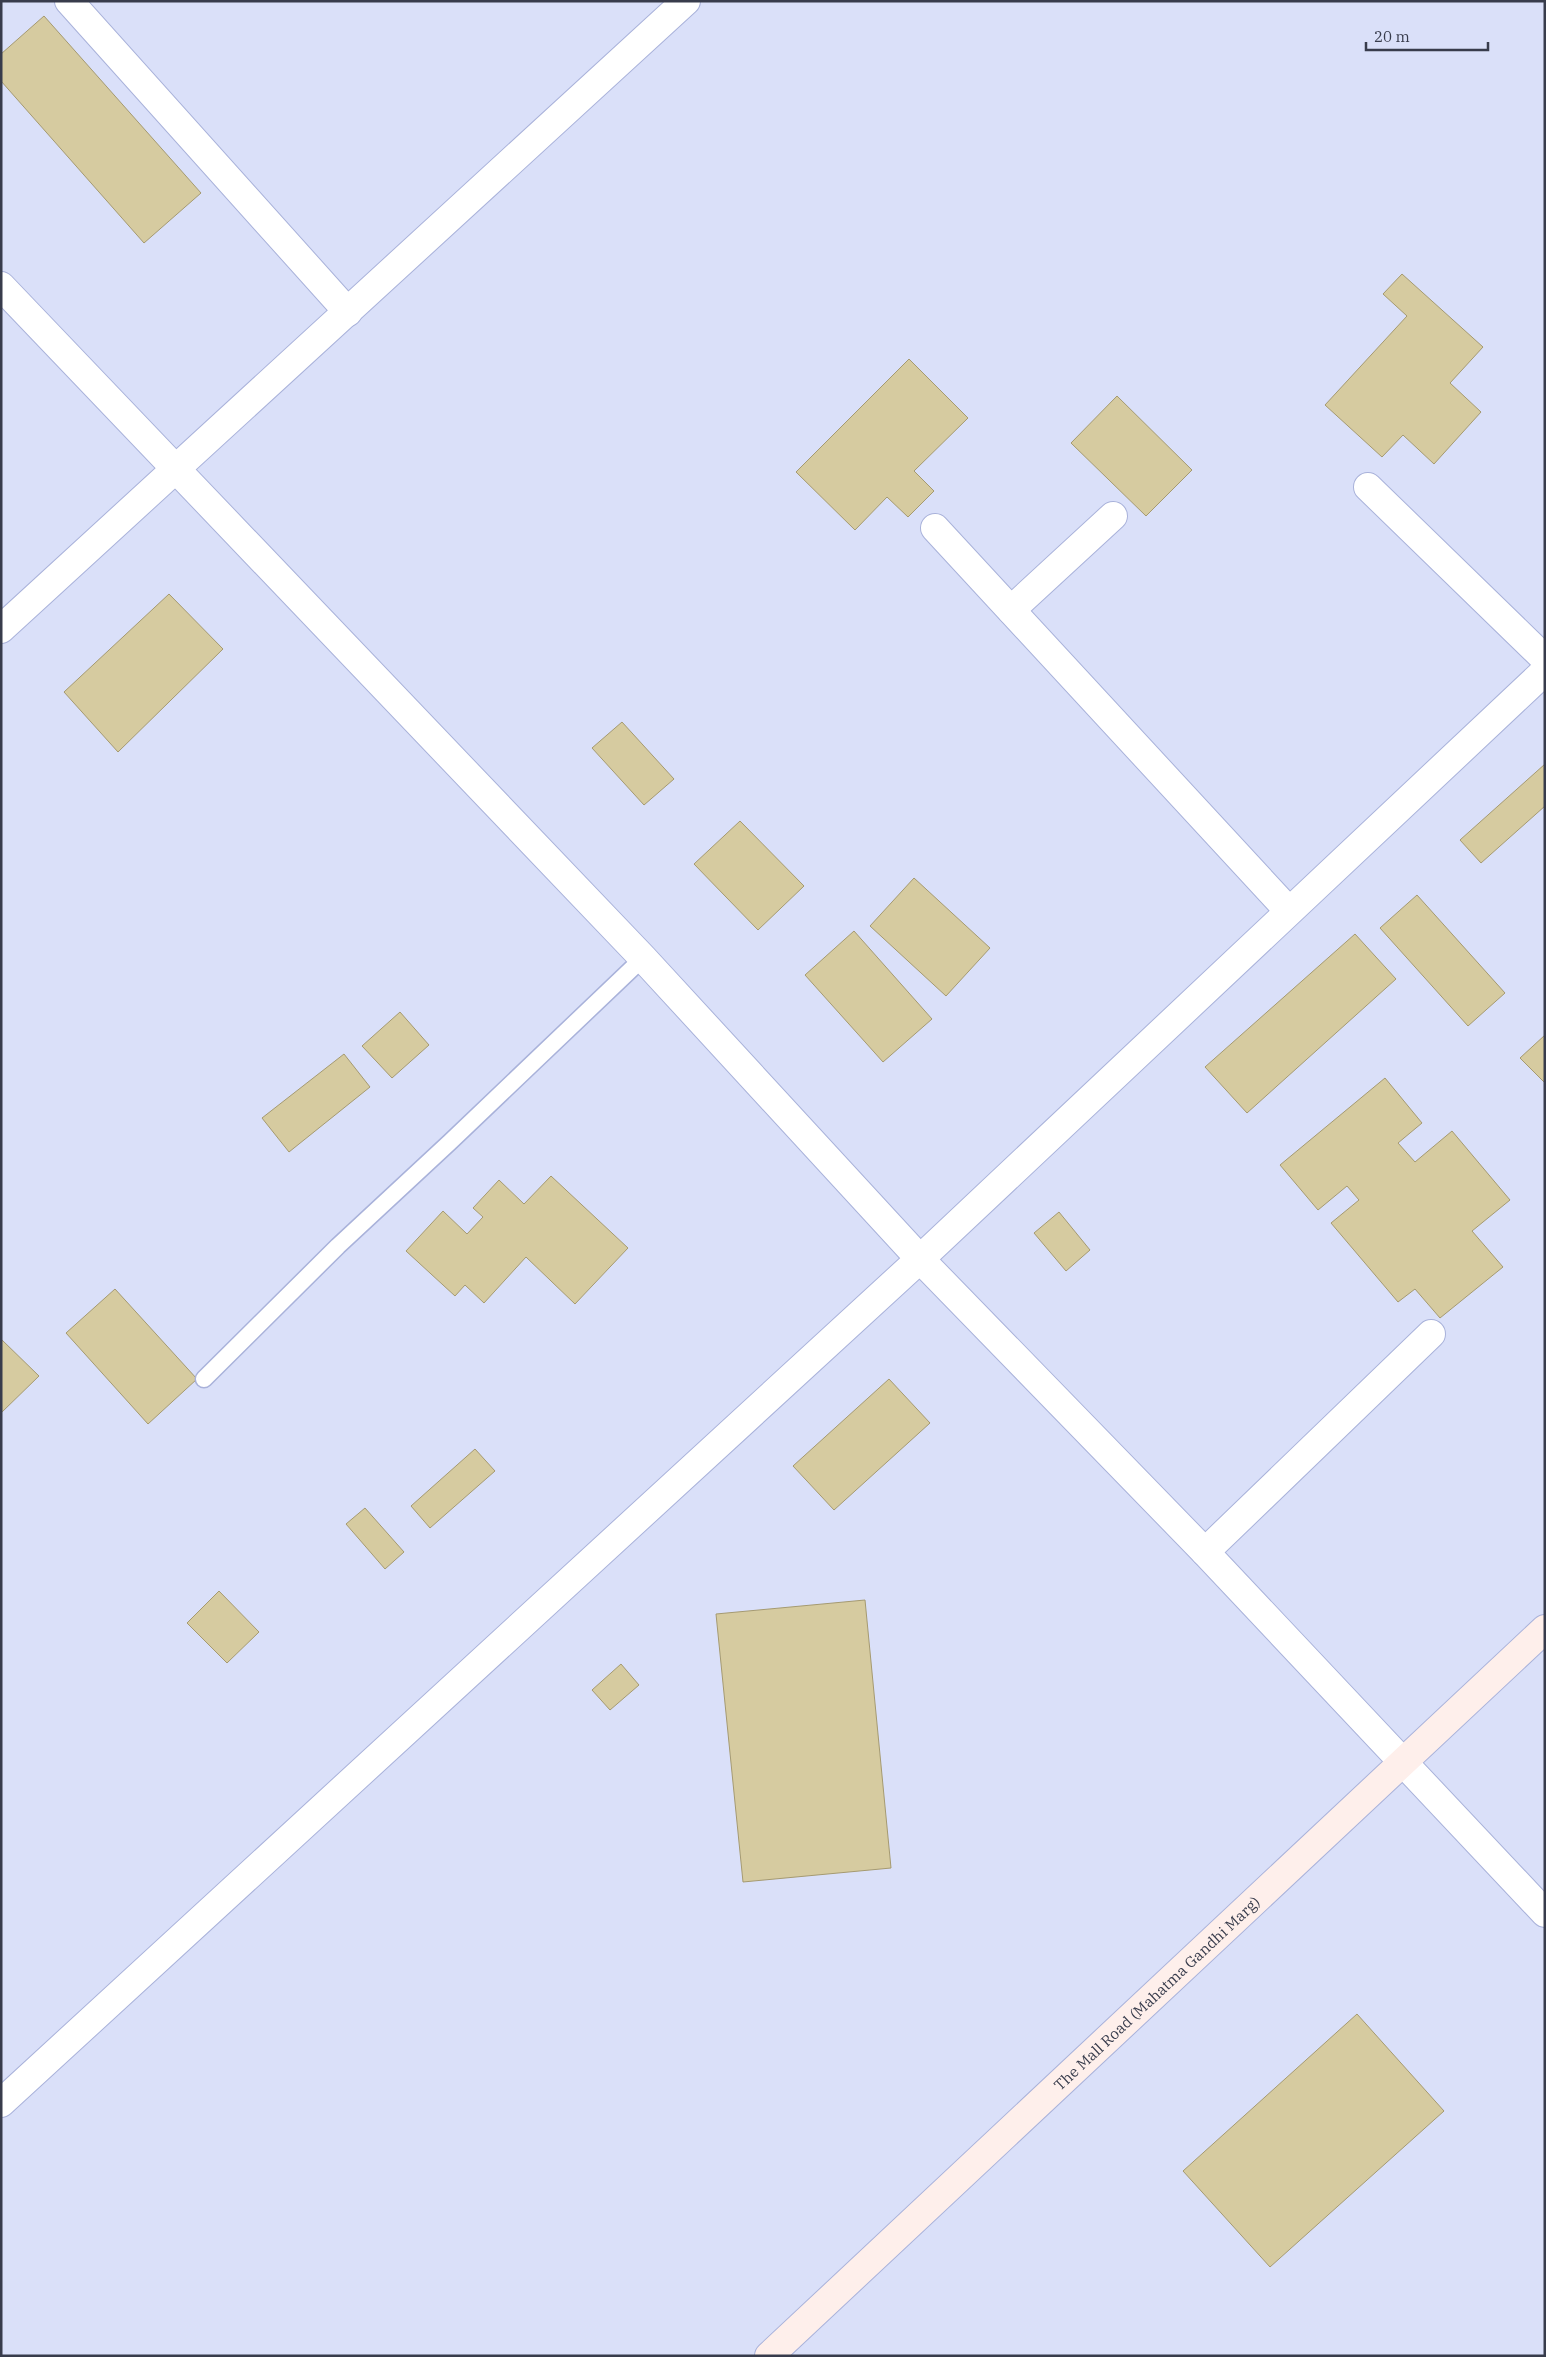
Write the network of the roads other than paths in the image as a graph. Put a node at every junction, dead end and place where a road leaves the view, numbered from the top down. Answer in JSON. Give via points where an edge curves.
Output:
{"nodes":[{"id":1,"x":68,"y":1,"type":"edge"},
{"id":2,"x":686,"y":1,"type":"edge"},
{"id":3,"x":1,"y":286,"type":"edge"},
{"id":4,"x":348,"y":312,"type":"junction"},
{"id":5,"x":175,"y":468,"type":"junction"},
{"id":6,"x":1368,"y":487,"type":"dead end"},
{"id":7,"x":1113,"y":516,"type":"dead end"},
{"id":8,"x":935,"y":528,"type":"dead end"},
{"id":9,"x":1011,"y":610,"type":"junction"},
{"id":10,"x":1,"y":629,"type":"edge"},
{"id":11,"x":1545,"y":659,"type":"edge"},
{"id":12,"x":1545,"y":671,"type":"edge"},
{"id":13,"x":1288,"y":910,"type":"junction"},
{"id":14,"x":643,"y":958,"type":"junction"},
{"id":15,"x":920,"y":1259,"type":"junction"},
{"id":16,"x":1431,"y":1334,"type":"dead end"},
{"id":17,"x":204,"y":1379,"type":"dead end"},
{"id":18,"x":1205,"y":1552,"type":"junction"},
{"id":19,"x":1545,"y":1629,"type":"edge"},
{"id":20,"x":1401,"y":1762,"type":"junction"},
{"id":21,"x":1545,"y":1913,"type":"edge"},
{"id":22,"x":1,"y":2103,"type":"edge"},
{"id":23,"x":769,"y":2356,"type":"edge"}],
"edges":[{"from":1,"to":4,"type":"street"},
{"from":2,"to":4,"type":"street"},
{"from":3,"to":5,"type":"street"},
{"from":4,"to":5,"type":"street"},
{"from":5,"to":10,"type":"street"},
{"from":5,"to":14,"type":"street"},
{"from":6,"to":11,"type":"street"},
{"from":7,"to":9,"type":"street"},
{"from":8,"to":9,"type":"street"},
{"from":9,"to":13,"type":"street"},
{"from":12,"to":13,"type":"street"},
{"from":13,"to":15,"type":"street"},
{"from":14,"to":15,"type":"street"},
{"from":14,"to":17,"type":"lane","via":[[338,1246]]},
{"from":15,"to":18,"type":"street"},
{"from":15,"to":22,"type":"street"},
{"from":16,"to":18,"type":"street"},
{"from":18,"to":20,"type":"street"},
{"from":19,"to":20,"type":"street","name":"The Mall Road (Mahatma Gandhi Marg)"},
{"from":20,"to":21,"type":"street"},
{"from":20,"to":23,"type":"street","name":"The Mall Road (Mahatma Gandhi Marg)"}]}
